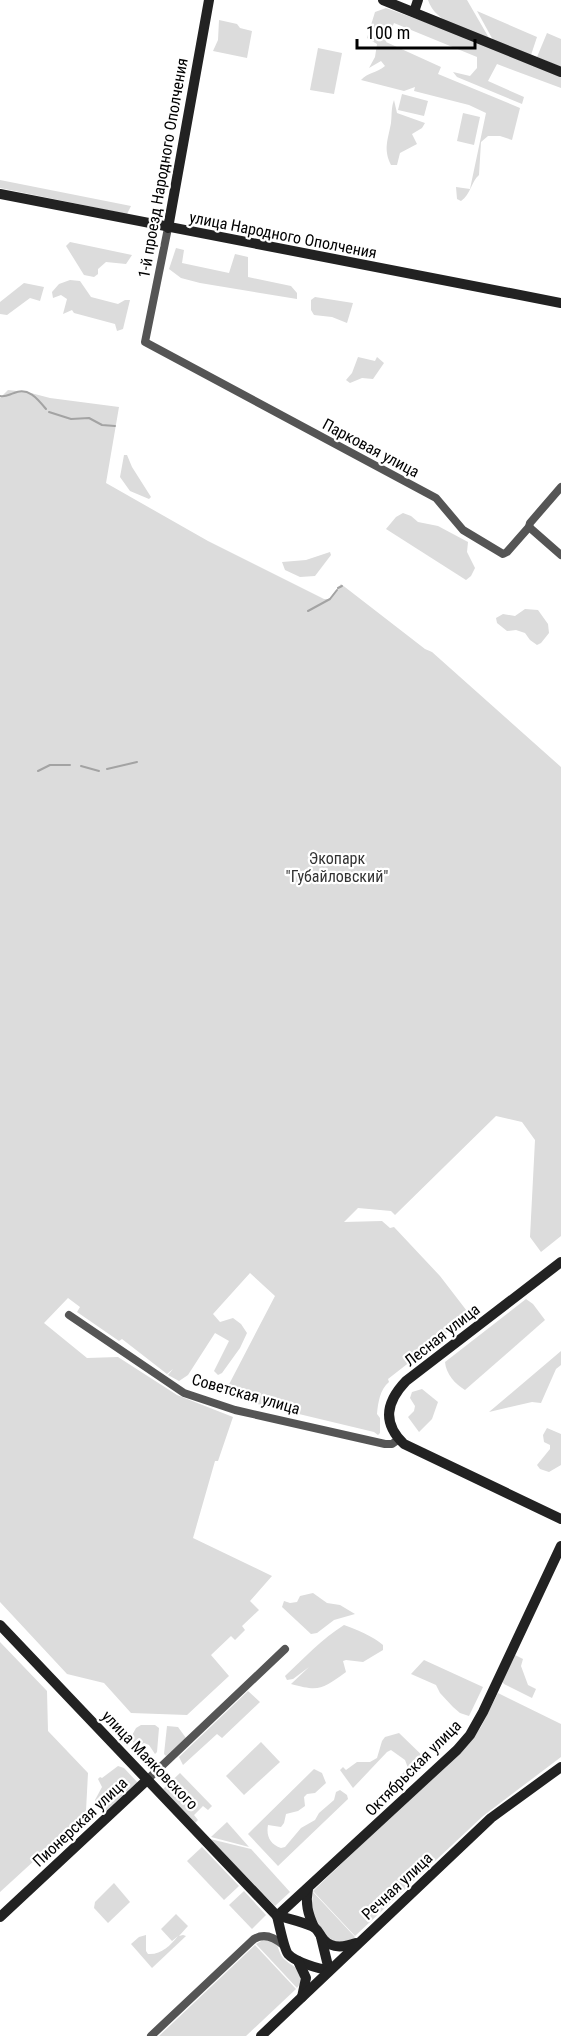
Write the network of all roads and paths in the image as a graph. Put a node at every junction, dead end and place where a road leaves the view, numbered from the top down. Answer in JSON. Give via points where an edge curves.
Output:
{"nodes":[{"id":1,"x":209,"y":0,"type":"edge"},
{"id":2,"x":383,"y":0,"type":"edge"},
{"id":3,"x":418,"y":0,"type":"edge"},
{"id":4,"x":414,"y":12,"type":"junction"},
{"id":5,"x":561,"y":72,"type":"edge"},
{"id":6,"x":0,"y":194,"type":"edge"},
{"id":7,"x":168,"y":228,"type":"junction"},
{"id":8,"x":561,"y":303,"type":"edge"},
{"id":9,"x":145,"y":342,"type":"joint"},
{"id":10,"x":561,"y":487,"type":"edge"},
{"id":11,"x":529,"y":527,"type":"junction"},
{"id":12,"x":561,"y":555,"type":"edge"},
{"id":13,"x":561,"y":1262,"type":"edge"},
{"id":14,"x":69,"y":1315,"type":"dead end"},
{"id":15,"x":399,"y":1439,"type":"junction"},
{"id":16,"x":561,"y":1519,"type":"edge"},
{"id":17,"x":561,"y":1546,"type":"edge"},
{"id":18,"x":0,"y":1625,"type":"edge"},
{"id":19,"x":285,"y":1649,"type":"dead end"},
{"id":20,"x":561,"y":1767,"type":"edge"},
{"id":21,"x":147,"y":1780,"type":"junction"},
{"id":22,"x":308,"y":1889,"type":"junction"},
{"id":23,"x":277,"y":1916,"type":"junction"},
{"id":24,"x":0,"y":1917,"type":"edge"},
{"id":25,"x":301,"y":1924,"type":"junction"},
{"id":26,"x":314,"y":1927,"type":"junction"},
{"id":27,"x":321,"y":1941,"type":"junction"},
{"id":28,"x":360,"y":1941,"type":"junction"},
{"id":29,"x":284,"y":1942,"type":"junction"},
{"id":30,"x":300,"y":1961,"type":"junction"},
{"id":31,"x":329,"y":1970,"type":"junction"},
{"id":32,"x":301,"y":1997,"type":"junction"},
{"id":33,"x":151,"y":2036,"type":"edge"},
{"id":34,"x":261,"y":2036,"type":"edge"}],
"edges":[{"from":1,"to":7,"type":"street","name":"1-й проезд Народного Ополчения"},
{"from":2,"to":4,"type":"street"},
{"from":3,"to":4,"type":"street"},
{"from":4,"to":5,"type":"street"},
{"from":6,"to":7,"type":"street","name":"улица Народного Ополчения"},
{"from":7,"to":8,"type":"street","name":"улица Народного Ополчения"},
{"from":7,"to":9,"type":"street","name":"1-й проезд Народного Ополчения"},
{"from":9,"to":11,"type":"street","name":"Парковая улица","via":[[436,498],[463,530],[503,554]]},
{"from":10,"to":11,"type":"street"},
{"from":11,"to":12,"type":"street"},
{"from":13,"to":15,"type":"street","name":"Лесная улица","via":[[399,1388],[389,1413],[392,1430]]},
{"from":14,"to":15,"type":"street","name":"Советская улица","via":[[177,1390],[194,1397],[280,1422],[386,1444]]},
{"from":15,"to":16,"type":"street","via":[[412,1449]]},
{"from":17,"to":22,"type":"street","name":"Октябрьская улица","via":[[470,1735]]},
{"from":18,"to":21,"type":"street","name":"улица Маяковского"},
{"from":19,"to":21,"type":"street","name":"Пионерская улица"},
{"from":20,"to":28,"type":"street","name":"Речная улица","via":[[491,1818]]},
{"from":21,"to":23,"type":"street","name":"улица Маяковского"},
{"from":21,"to":24,"type":"street","name":"Пионерская улица"},
{"from":22,"to":23,"type":"street","name":"Октябрьская улица"},
{"from":22,"to":26,"type":"street","via":[[306,1905]]},
{"from":23,"to":25,"type":"street","name":"улица Маяковского"},
{"from":23,"to":29,"type":"street","name":"улица Маяковского"},
{"from":25,"to":26,"type":"street","name":"улица Маяковского"},
{"from":25,"to":29,"type":"street","via":[[290,1928]]},
{"from":26,"to":27,"type":"street"},
{"from":27,"to":28,"type":"street","via":[[350,1946]]},
{"from":27,"to":30,"type":"street","via":[[317,1954]]},
{"from":27,"to":31,"type":"street"},
{"from":28,"to":31,"type":"street","name":"Речная улица"},
{"from":29,"to":30,"type":"street","name":"улица Маяковского","via":[[291,1958]]},
{"from":29,"to":33,"type":"street","via":[[272,1937],[254,1939]]},
{"from":30,"to":31,"type":"street","name":"улица Маяковского"},
{"from":30,"to":32,"type":"street","via":[[306,1978]]},
{"from":31,"to":32,"type":"street","name":"Речная улица"},
{"from":32,"to":34,"type":"street","name":"Речная улица"}]}
